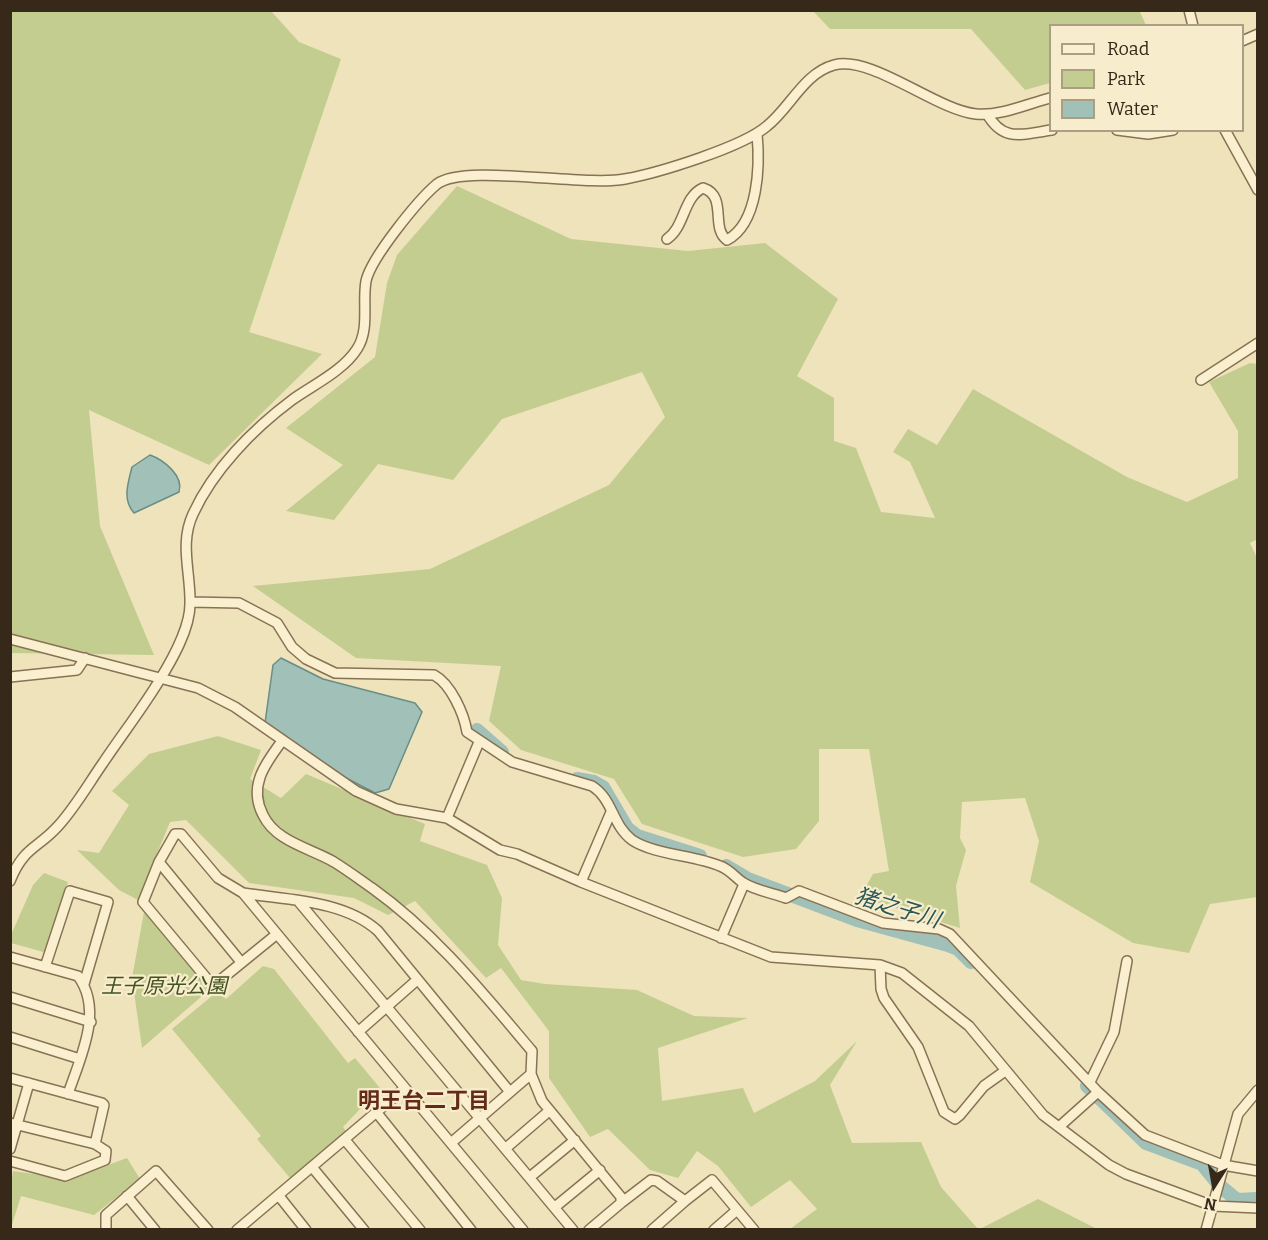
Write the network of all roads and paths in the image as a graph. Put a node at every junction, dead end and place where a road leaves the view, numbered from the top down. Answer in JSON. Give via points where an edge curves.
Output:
{"nodes":[{"id":1,"x":1049,"y":98,"type":"edge"},
{"id":2,"x":987,"y":114,"type":"junction"},
{"id":3,"x":1049,"y":130,"type":"edge"},
{"id":4,"x":1132,"y":132,"type":"edge"},
{"id":5,"x":1160,"y":132,"type":"edge"},
{"id":6,"x":1226,"y":132,"type":"edge"},
{"id":7,"x":757,"y":134,"type":"junction"},
{"id":8,"x":1257,"y":190,"type":"edge"},
{"id":9,"x":667,"y":239,"type":"dead end"},
{"id":10,"x":1257,"y":343,"type":"edge"},
{"id":11,"x":1201,"y":380,"type":"dead end"},
{"id":12,"x":190,"y":602,"type":"junction"},
{"id":13,"x":10,"y":639,"type":"edge"},
{"id":14,"x":85,"y":658,"type":"junction"},
{"id":15,"x":10,"y":677,"type":"edge"},
{"id":16,"x":160,"y":680,"type":"junction"},
{"id":17,"x":282,"y":741,"type":"junction"},
{"id":18,"x":480,"y":742,"type":"junction"},
{"id":19,"x":611,"y":812,"type":"junction"},
{"id":20,"x":447,"y":818,"type":"junction"},
{"id":21,"x":14,"y":860,"type":"edge"},
{"id":22,"x":159,"y":862,"type":"junction"},
{"id":23,"x":10,"y":881,"type":"edge"},
{"id":24,"x":581,"y":882,"type":"junction"},
{"id":25,"x":744,"y":884,"type":"junction"},
{"id":26,"x":243,"y":893,"type":"junction"},
{"id":27,"x":299,"y":902,"type":"junction"},
{"id":28,"x":277,"y":934,"type":"junction"},
{"id":29,"x":721,"y":938,"type":"junction"},
{"id":30,"x":10,"y":957,"type":"edge"},
{"id":31,"x":1127,"y":961,"type":"dead end"},
{"id":32,"x":242,"y":962,"type":"junction"},
{"id":33,"x":880,"y":965,"type":"junction"},
{"id":34,"x":45,"y":967,"type":"junction"},
{"id":35,"x":417,"y":980,"type":"junction"},
{"id":36,"x":84,"y":984,"type":"junction"},
{"id":37,"x":10,"y":997,"type":"edge"},
{"id":38,"x":387,"y":1005,"type":"junction"},
{"id":39,"x":91,"y":1022,"type":"junction"},
{"id":40,"x":358,"y":1032,"type":"junction"},
{"id":41,"x":10,"y":1037,"type":"edge"},
{"id":42,"x":80,"y":1059,"type":"junction"},
{"id":43,"x":1005,"y":1071,"type":"junction"},
{"id":44,"x":531,"y":1074,"type":"junction"},
{"id":45,"x":10,"y":1078,"type":"edge"},
{"id":46,"x":1090,"y":1082,"type":"junction"},
{"id":47,"x":29,"y":1083,"type":"junction"},
{"id":48,"x":405,"y":1088,"type":"junction"},
{"id":49,"x":1257,"y":1090,"type":"edge"},
{"id":50,"x":510,"y":1092,"type":"junction"},
{"id":51,"x":68,"y":1094,"type":"junction"},
{"id":52,"x":1095,"y":1095,"type":"junction"},
{"id":53,"x":549,"y":1111,"type":"junction"},
{"id":54,"x":377,"y":1113,"type":"junction"},
{"id":55,"x":480,"y":1119,"type":"junction"},
{"id":56,"x":14,"y":1124,"type":"edge"},
{"id":57,"x":1060,"y":1126,"type":"junction"},
{"id":58,"x":345,"y":1140,"type":"junction"},
{"id":59,"x":575,"y":1140,"type":"junction"},
{"id":60,"x":451,"y":1143,"type":"junction"},
{"id":61,"x":95,"y":1144,"type":"junction"},
{"id":62,"x":506,"y":1148,"type":"junction"},
{"id":63,"x":10,"y":1149,"type":"edge"},
{"id":64,"x":10,"y":1161,"type":"edge"},
{"id":65,"x":1223,"y":1166,"type":"junction"},
{"id":66,"x":312,"y":1167,"type":"junction"},
{"id":67,"x":600,"y":1170,"type":"junction"},
{"id":68,"x":1257,"y":1171,"type":"edge"},
{"id":69,"x":530,"y":1177,"type":"junction"},
{"id":70,"x":127,"y":1196,"type":"junction"},
{"id":71,"x":279,"y":1196,"type":"junction"},
{"id":72,"x":685,"y":1201,"type":"junction"},
{"id":73,"x":621,"y":1203,"type":"junction"},
{"id":74,"x":1214,"y":1206,"type":"junction"},
{"id":75,"x":555,"y":1207,"type":"junction"},
{"id":76,"x":1257,"y":1208,"type":"edge"},
{"id":77,"x":737,"y":1210,"type":"junction"},
{"id":78,"x":248,"y":1220,"type":"junction"},
{"id":79,"x":106,"y":1230,"type":"edge"},
{"id":80,"x":155,"y":1230,"type":"edge"},
{"id":81,"x":208,"y":1230,"type":"edge"},
{"id":82,"x":237,"y":1230,"type":"edge"},
{"id":83,"x":256,"y":1230,"type":"edge"},
{"id":84,"x":306,"y":1230,"type":"edge"},
{"id":85,"x":364,"y":1230,"type":"edge"},
{"id":86,"x":420,"y":1230,"type":"edge"},
{"id":87,"x":471,"y":1230,"type":"edge"},
{"id":88,"x":523,"y":1230,"type":"edge"},
{"id":89,"x":573,"y":1230,"type":"edge"},
{"id":90,"x":589,"y":1230,"type":"edge"},
{"id":91,"x":652,"y":1230,"type":"edge"},
{"id":92,"x":714,"y":1230,"type":"edge"},
{"id":93,"x":754,"y":1230,"type":"edge"},
{"id":94,"x":1206,"y":1230,"type":"edge"}],
"edges":[{"from":1,"to":2,"type":"street"},
{"from":2,"to":3,"type":"street","via":[[1000,132],[1011,135]]},
{"from":2,"to":7,"type":"street","via":[[957,109],[870,71],[843,64],[815,75]]},
{"from":4,"to":5,"type":"street"},
{"from":6,"to":8,"type":"street"},
{"from":7,"to":9,"type":"street","via":[[757,178],[741,228],[727,240],[724,238],[716,200],[704,188],[693,195],[675,233]]},
{"from":7,"to":12,"type":"street","via":[[623,179],[580,181],[465,175],[447,178],[435,186],[371,265],[364,327],[357,349],[251,436],[194,511],[185,550]]},
{"from":10,"to":11,"type":"street"},
{"from":12,"to":16,"type":"street","via":[[187,625]]},
{"from":12,"to":18,"type":"street","via":[[239,603],[277,623],[292,647],[306,659],[335,673],[434,675],[447,686],[467,732]]},
{"from":13,"to":14,"type":"street"},
{"from":14,"to":15,"type":"street","via":[[77,670]]},
{"from":14,"to":16,"type":"street"},
{"from":16,"to":17,"type":"street","via":[[216,696]]},
{"from":16,"to":21,"type":"street","via":[[63,821]]},
{"from":17,"to":20,"type":"street","via":[[374,800]]},
{"from":17,"to":44,"type":"street","via":[[259,774],[259,803],[269,826],[277,834],[334,862],[415,920],[448,952],[532,1051]]},
{"from":18,"to":19,"type":"street","via":[[512,762],[592,786],[603,793]]},
{"from":18,"to":20,"type":"street"},
{"from":19,"to":24,"type":"street"},
{"from":19,"to":25,"type":"street","via":[[632,840],[648,848],[721,866]]},
{"from":20,"to":24,"type":"street","via":[[487,844]]},
{"from":21,"to":23,"type":"street"},
{"from":22,"to":26,"type":"street","via":[[175,834],[181,834],[218,878]]},
{"from":22,"to":32,"type":"street"},
{"from":22,"to":32,"type":"street","via":[[143,902],[213,986]]},
{"from":24,"to":29,"type":"street"},
{"from":25,"to":29,"type":"street"},
{"from":25,"to":46,"type":"street","via":[[793,896],[799,891],[882,923],[939,929],[950,934]]},
{"from":26,"to":27,"type":"street"},
{"from":26,"to":28,"type":"street"},
{"from":27,"to":35,"type":"street","via":[[348,911],[364,919]]},
{"from":27,"to":38,"type":"street"},
{"from":28,"to":32,"type":"street"},
{"from":28,"to":40,"type":"street"},
{"from":29,"to":33,"type":"street","via":[[785,960]]},
{"from":30,"to":34,"type":"street"},
{"from":31,"to":46,"type":"street","via":[[1114,1032]]},
{"from":33,"to":43,"type":"street","via":[[902,973],[955,1012]]},
{"from":33,"to":43,"type":"street","via":[[884,998],[918,1047],[944,1112],[951,1118],[960,1115],[984,1086]]},
{"from":34,"to":36,"type":"street","via":[[78,976]]},
{"from":34,"to":36,"type":"street","via":[[70,891],[108,902]]},
{"from":35,"to":38,"type":"street"},
{"from":35,"to":50,"type":"street"},
{"from":36,"to":39,"type":"street"},
{"from":37,"to":39,"type":"street"},
{"from":38,"to":40,"type":"street"},
{"from":38,"to":55,"type":"street"},
{"from":39,"to":42,"type":"street"},
{"from":40,"to":48,"type":"street"},
{"from":41,"to":42,"type":"street"},
{"from":42,"to":51,"type":"street"},
{"from":43,"to":57,"type":"street","via":[[1032,1104]]},
{"from":44,"to":50,"type":"street"},
{"from":44,"to":53,"type":"street"},
{"from":45,"to":47,"type":"street"},
{"from":46,"to":52,"type":"street"},
{"from":47,"to":51,"type":"street"},
{"from":47,"to":56,"type":"street"},
{"from":48,"to":54,"type":"street"},
{"from":48,"to":60,"type":"street"},
{"from":49,"to":65,"type":"street","via":[[1238,1114]]},
{"from":50,"to":55,"type":"street"},
{"from":51,"to":61,"type":"street","via":[[104,1106]]},
{"from":52,"to":57,"type":"street"},
{"from":52,"to":65,"type":"street","via":[[1145,1135]]},
{"from":53,"to":59,"type":"street"},
{"from":53,"to":62,"type":"street"},
{"from":54,"to":58,"type":"street"},
{"from":54,"to":87,"type":"street"},
{"from":55,"to":60,"type":"street"},
{"from":55,"to":62,"type":"street"},
{"from":56,"to":61,"type":"street"},
{"from":56,"to":63,"type":"street"},
{"from":57,"to":74,"type":"street","via":[[1126,1174]]},
{"from":58,"to":66,"type":"street"},
{"from":58,"to":86,"type":"street"},
{"from":59,"to":67,"type":"street"},
{"from":59,"to":69,"type":"street"},
{"from":60,"to":88,"type":"street"},
{"from":61,"to":64,"type":"street","via":[[106,1151],[105,1160],[65,1176]]},
{"from":62,"to":69,"type":"street"},
{"from":65,"to":68,"type":"street"},
{"from":65,"to":74,"type":"street"},
{"from":66,"to":71,"type":"street"},
{"from":66,"to":85,"type":"street"},
{"from":67,"to":73,"type":"street","via":[[621,1197]]},
{"from":67,"to":75,"type":"street"},
{"from":69,"to":75,"type":"street"},
{"from":70,"to":79,"type":"street","via":[[106,1215]]},
{"from":70,"to":80,"type":"street"},
{"from":70,"to":81,"type":"street","via":[[156,1171]]},
{"from":71,"to":78,"type":"street"},
{"from":71,"to":84,"type":"street"},
{"from":72,"to":73,"type":"street","via":[[651,1180]]},
{"from":72,"to":77,"type":"street","via":[[712,1180]]},
{"from":72,"to":91,"type":"street"},
{"from":73,"to":90,"type":"street"},
{"from":74,"to":76,"type":"street"},
{"from":74,"to":94,"type":"street"},
{"from":75,"to":89,"type":"street"},
{"from":77,"to":92,"type":"street"},
{"from":77,"to":93,"type":"street"},
{"from":78,"to":82,"type":"street"},
{"from":78,"to":83,"type":"street"}]}
